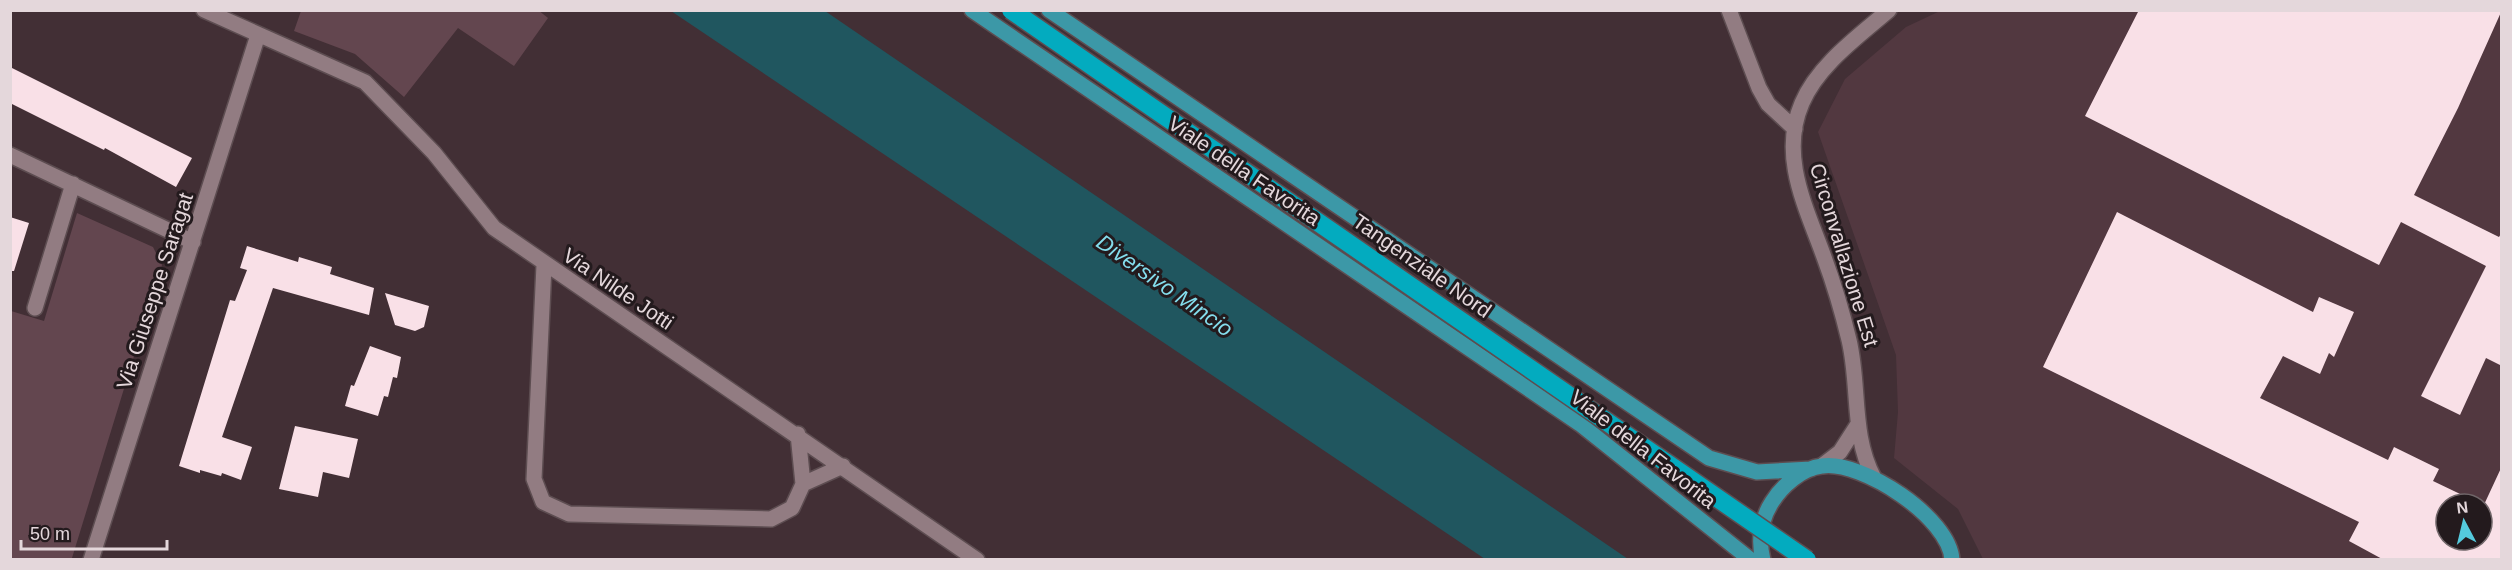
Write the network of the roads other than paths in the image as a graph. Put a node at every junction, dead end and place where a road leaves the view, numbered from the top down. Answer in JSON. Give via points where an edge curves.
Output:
{"nodes":[{"id":1,"x":204,"y":10,"type":"edge"},
{"id":2,"x":972,"y":10,"type":"edge"},
{"id":3,"x":1011,"y":10,"type":"edge"},
{"id":4,"x":1048,"y":10,"type":"edge"},
{"id":5,"x":1729,"y":10,"type":"edge"},
{"id":6,"x":1889,"y":10,"type":"edge"},
{"id":7,"x":258,"y":35,"type":"junction"},
{"id":8,"x":1795,"y":129,"type":"junction"},
{"id":9,"x":10,"y":155,"type":"edge"},
{"id":10,"x":73,"y":184,"type":"junction"},
{"id":11,"x":193,"y":242,"type":"junction"},
{"id":12,"x":544,"y":265,"type":"junction"},
{"id":13,"x":35,"y":308,"type":"dead end"},
{"id":14,"x":1858,"y":423,"type":"junction"},
{"id":15,"x":798,"y":434,"type":"junction"},
{"id":16,"x":843,"y":466,"type":"junction"},
{"id":17,"x":1817,"y":467,"type":"junction"},
{"id":18,"x":1874,"y":478,"type":"junction"},
{"id":19,"x":803,"y":484,"type":"junction"},
{"id":20,"x":1953,"y":558,"type":"edge"},
{"id":21,"x":91,"y":560,"type":"edge"},
{"id":22,"x":977,"y":560,"type":"edge"},
{"id":23,"x":1751,"y":560,"type":"edge"},
{"id":24,"x":1763,"y":560,"type":"edge"},
{"id":25,"x":1807,"y":560,"type":"edge"}],
"edges":[{"from":1,"to":7,"type":"street","name":"Via Nilde Jotti"},
{"from":2,"to":23,"type":"main road","name":"Viale della Favorita","via":[[1580,424]]},
{"from":3,"to":25,"type":"highway","name":"Tangenziale Nord","bridge":true},
{"from":4,"to":17,"type":"main road","name":"Viale della Favorita","via":[[1709,458],[1757,472]]},
{"from":5,"to":8,"type":"street","via":[[1759,88],[1768,104]]},
{"from":6,"to":8,"type":"street","name":"Circonvallazione Est","via":[[1815,82],[1801,104]]},
{"from":7,"to":11,"type":"street","name":"Via Giuseppe Saragat"},
{"from":7,"to":12,"type":"street","name":"Via Nilde Jotti","via":[[365,82],[434,153],[494,228]]},
{"from":8,"to":14,"type":"street","name":"Circonvallazione Est","via":[[1796,184],[1839,301],[1854,362]]},
{"from":9,"to":10,"type":"street"},
{"from":10,"to":11,"type":"street"},
{"from":10,"to":13,"type":"street"},
{"from":11,"to":21,"type":"street","name":"Via Giuseppe Saragat"},
{"from":12,"to":15,"type":"street","name":"Via Nilde Jotti"},
{"from":12,"to":19,"type":"street","via":[[534,478],[543,502],[569,514],[771,519],[792,508]]},
{"from":14,"to":17,"type":"street","via":[[1840,452]]},
{"from":14,"to":18,"type":"street","name":"Circonvallazione Est","via":[[1862,454]]},
{"from":15,"to":16,"type":"street","name":"Via Nilde Jotti"},
{"from":15,"to":19,"type":"street"},
{"from":16,"to":19,"type":"street"},
{"from":16,"to":22,"type":"street","name":"Via Nilde Jotti"},
{"from":17,"to":18,"type":"main road","name":"Viale della Favorita","via":[[1846,468]]},
{"from":17,"to":24,"type":"main road","via":[[1785,487],[1768,508],[1761,539]]},
{"from":18,"to":20,"type":"main road","name":"Viale della Favorita","via":[[1926,516]]}]}
